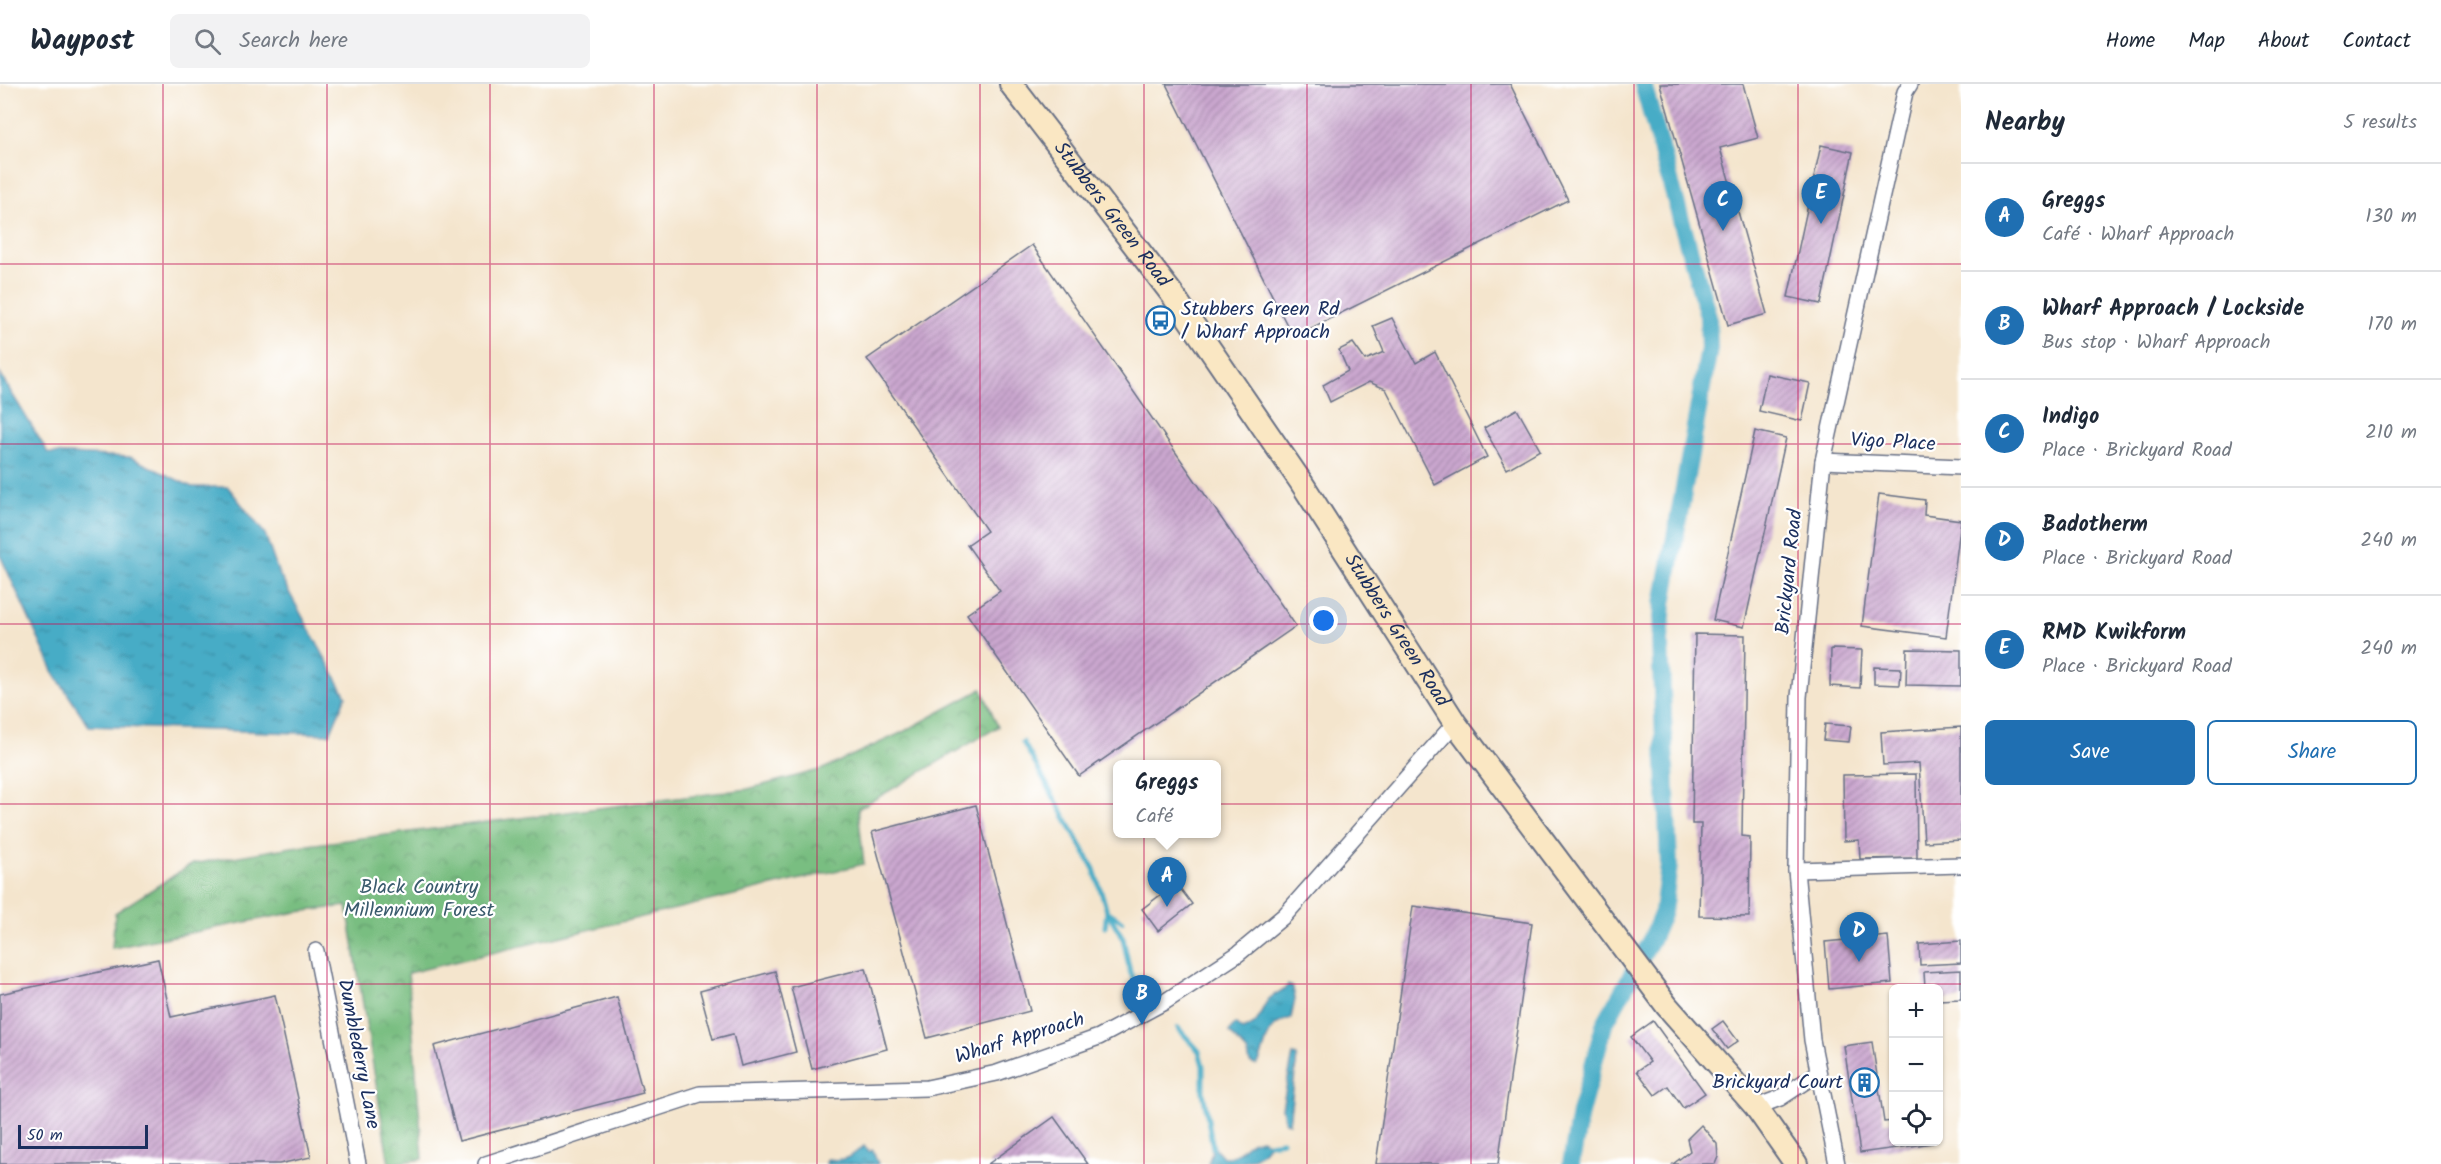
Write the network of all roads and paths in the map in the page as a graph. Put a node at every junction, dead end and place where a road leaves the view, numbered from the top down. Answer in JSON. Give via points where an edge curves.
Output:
{"nodes":[{"id":1,"x":1011,"y":84,"type":"edge"},
{"id":2,"x":1910,"y":84,"type":"edge"},
{"id":3,"x":1823,"y":461,"type":"junction"},
{"id":4,"x":1961,"y":467,"type":"edge"},
{"id":5,"x":1455,"y":723,"type":"junction"},
{"id":6,"x":1961,"y":865,"type":"edge"},
{"id":7,"x":1796,"y":870,"type":"junction"},
{"id":8,"x":316,"y":951,"type":"dead end"},
{"id":9,"x":1818,"y":1072,"type":"junction"},
{"id":10,"x":1756,"y":1107,"type":"junction"},
{"id":11,"x":358,"y":1164,"type":"edge"},
{"id":12,"x":486,"y":1164,"type":"edge"},
{"id":13,"x":1796,"y":1164,"type":"edge"},
{"id":14,"x":1837,"y":1164,"type":"edge"}],
"edges":[{"from":1,"to":5,"type":"street","name":"Stubbers Green Road","via":[[1172,294],[1301,482]]},
{"from":2,"to":3,"type":"street","name":"Brickyard Road","via":[[1888,161]]},
{"from":3,"to":4,"type":"street","name":"Vigo Place"},
{"from":3,"to":7,"type":"street","name":"Brickyard Road","via":[[1799,697]]},
{"from":5,"to":10,"type":"street","name":"Stubbers Green Road","via":[[1667,1006]]},
{"from":5,"to":12,"type":"street","name":"Wharf Approach","via":[[1285,915],[1238,954],[1166,1001],[1100,1037],[996,1073],[927,1088],[700,1094]]},
{"from":6,"to":7,"type":"street"},
{"from":7,"to":9,"type":"street","name":"Brickyard Road"},
{"from":8,"to":11,"type":"street","name":"Dumblederry Lane"},
{"from":9,"to":10,"type":"street","via":[[1780,1098]]},
{"from":9,"to":14,"type":"street","name":"Brickyard Road"},
{"from":10,"to":13,"type":"street","name":"Stubbers Green Road"}]}
